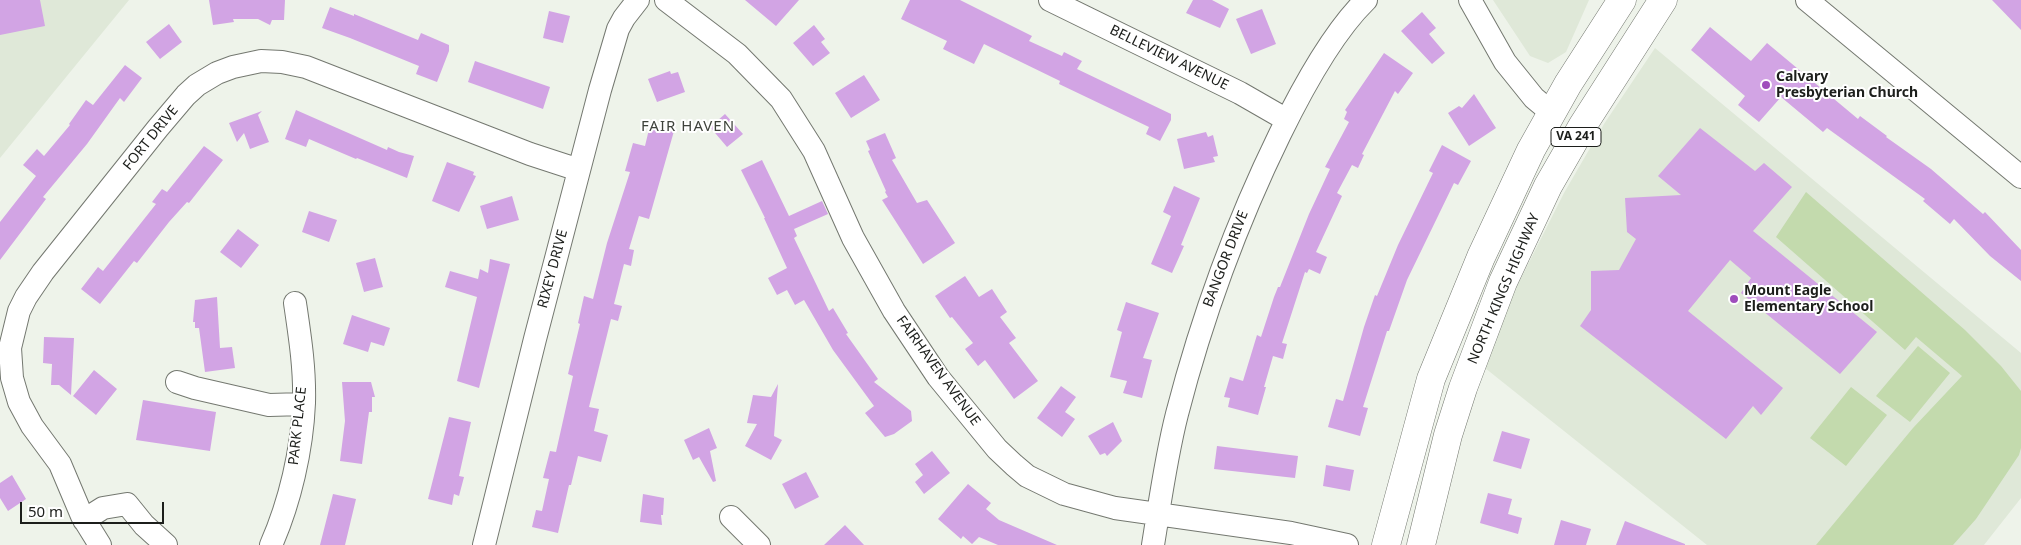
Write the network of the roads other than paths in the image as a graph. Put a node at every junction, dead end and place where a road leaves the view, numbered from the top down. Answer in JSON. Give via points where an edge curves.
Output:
{"nodes":[{"id":1,"x":638,"y":0,"type":"edge"},
{"id":2,"x":666,"y":0,"type":"edge"},
{"id":3,"x":1050,"y":0,"type":"edge"},
{"id":4,"x":1366,"y":0,"type":"edge"},
{"id":5,"x":1470,"y":0,"type":"edge"},
{"id":6,"x":1622,"y":0,"type":"edge"},
{"id":7,"x":1663,"y":0,"type":"edge"},
{"id":8,"x":1807,"y":0,"type":"edge"},
{"id":9,"x":1552,"y":113,"type":"junction"},
{"id":10,"x":1287,"y":120,"type":"junction"},
{"id":11,"x":579,"y":170,"type":"junction"},
{"id":12,"x":2021,"y":177,"type":"edge"},
{"id":13,"x":296,"y":304,"type":"dead end"},
{"id":14,"x":1451,"y":330,"type":"junction"},
{"id":15,"x":1480,"y":344,"type":"junction"},
{"id":16,"x":177,"y":382,"type":"dead end"},
{"id":17,"x":304,"y":404,"type":"junction"},
{"id":18,"x":1158,"y":514,"type":"junction"},
{"id":19,"x":731,"y":516,"type":"dead end"},
{"id":20,"x":84,"y":520,"type":"junction"},
{"id":21,"x":100,"y":545,"type":"edge"},
{"id":22,"x":166,"y":545,"type":"edge"},
{"id":23,"x":271,"y":545,"type":"edge"},
{"id":24,"x":484,"y":545,"type":"edge"},
{"id":25,"x":759,"y":545,"type":"edge"},
{"id":26,"x":1153,"y":545,"type":"edge"},
{"id":27,"x":1347,"y":545,"type":"edge"},
{"id":28,"x":1386,"y":545,"type":"edge"},
{"id":29,"x":1422,"y":545,"type":"edge"}],
"edges":[{"from":1,"to":11,"type":"street","name":"RIXEY DRIVE","via":[[618,30]]},
{"from":2,"to":18,"type":"street","name":"FAIRHAVEN AVENUE","via":[[737,54],[781,99],[814,151],[853,238],[894,311],[938,377],[997,449],[1028,476],[1064,494],[1115,508]]},
{"from":3,"to":10,"type":"street","name":"BELLEVIEW AVENUE","via":[[1240,93]]},
{"from":4,"to":10,"type":"street","name":"BANGOR DRIVE","via":[[1330,46]]},
{"from":5,"to":9,"type":"street","via":[[1505,62],[1534,98]]},
{"from":6,"to":9,"type":"main road","number":"VA 241"},
{"from":7,"to":15,"type":"main road","name":"NORTH KINGS HIGHWAY","number":"VA 241","via":[[1548,186],[1503,282]]},
{"from":8,"to":12,"type":"street"},
{"from":9,"to":14,"type":"main road","number":"VA 241","via":[[1481,257]]},
{"from":10,"to":18,"type":"street","name":"BANGOR DRIVE","via":[[1254,188],[1200,330],[1176,416]]},
{"from":11,"to":20,"type":"street","name":"FORT DRIVE","via":[[306,67],[261,61],[233,67],[197,85],[158,128],[43,272],[19,311],[11,338],[12,378],[19,402],[60,464]]},
{"from":11,"to":24,"type":"street","name":"RIXEY DRIVE"},
{"from":13,"to":17,"type":"street","name":"PARK PLACE","via":[[303,354]]},
{"from":14,"to":15,"type":"street"},
{"from":14,"to":28,"type":"main road","number":"VA 241","via":[[1431,379]]},
{"from":15,"to":29,"type":"main road","name":"NORTH KINGS HIGHWAY","number":"VA 241","via":[[1448,435]]},
{"from":16,"to":17,"type":"street","via":[[269,405]]},
{"from":17,"to":23,"type":"street","name":"PARK PLACE","via":[[296,460]]},
{"from":18,"to":26,"type":"street","name":"BANGOR DRIVE"},
{"from":18,"to":27,"type":"street","name":"FAIRHAVEN AVENUE","via":[[1291,533]]},
{"from":19,"to":25,"type":"street"},
{"from":20,"to":21,"type":"street","name":"FORT DRIVE"},
{"from":20,"to":22,"type":"street","via":[[103,508],[127,504]]}]}
